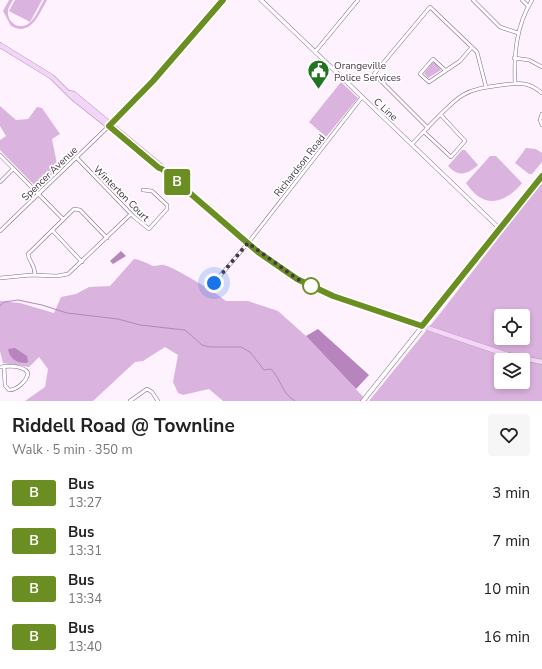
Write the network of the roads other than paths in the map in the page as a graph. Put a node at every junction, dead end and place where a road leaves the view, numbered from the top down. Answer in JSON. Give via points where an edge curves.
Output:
{"nodes":[{"id":1,"x":223,"y":0,"type":"edge"},
{"id":2,"x":261,"y":0,"type":"edge"},
{"id":3,"x":358,"y":0,"type":"edge"},
{"id":4,"x":473,"y":0,"type":"edge"},
{"id":5,"x":522,"y":0,"type":"edge"},
{"id":6,"x":532,"y":0,"type":"edge"},
{"id":7,"x":528,"y":6,"type":"junction"},
{"id":8,"x":518,"y":34,"type":"junction"},
{"id":9,"x":0,"y":45,"type":"edge"},
{"id":10,"x":472,"y":47,"type":"junction"},
{"id":11,"x":315,"y":52,"type":"junction"},
{"id":12,"x":514,"y":58,"type":"junction"},
{"id":13,"x":542,"y":67,"type":"edge"},
{"id":14,"x":445,"y":70,"type":"junction"},
{"id":15,"x":515,"y":83,"type":"junction"},
{"id":16,"x":486,"y":87,"type":"junction"},
{"id":17,"x":542,"y":93,"type":"edge"},
{"id":18,"x":362,"y":97,"type":"junction"},
{"id":19,"x":542,"y":114,"type":"edge"},
{"id":20,"x":441,"y":115,"type":"junction"},
{"id":21,"x":110,"y":125,"type":"junction"},
{"id":22,"x":542,"y":125,"type":"edge"},
{"id":23,"x":428,"y":128,"type":"junction"},
{"id":24,"x":424,"y":132,"type":"junction"},
{"id":25,"x":412,"y":144,"type":"junction"},
{"id":26,"x":0,"y":155,"type":"edge"},
{"id":27,"x":76,"y":157,"type":"junction"},
{"id":28,"x":13,"y":169,"type":"junction"},
{"id":29,"x":542,"y":176,"type":"edge"},
{"id":30,"x":0,"y":182,"type":"edge"},
{"id":31,"x":143,"y":190,"type":"dead end"},
{"id":32,"x":38,"y":194,"type":"junction"},
{"id":33,"x":131,"y":214,"type":"junction"},
{"id":34,"x":62,"y":219,"type":"junction"},
{"id":35,"x":500,"y":229,"type":"junction"},
{"id":36,"x":52,"y":230,"type":"junction"},
{"id":37,"x":0,"y":231,"type":"edge"},
{"id":38,"x":107,"y":238,"type":"junction"},
{"id":39,"x":248,"y":243,"type":"junction"},
{"id":40,"x":82,"y":262,"type":"junction"},
{"id":41,"x":35,"y":275,"type":"junction"},
{"id":42,"x":0,"y":278,"type":"edge"},
{"id":43,"x":214,"y":283,"type":"dead end"},
{"id":44,"x":422,"y":326,"type":"junction"},
{"id":45,"x":542,"y":362,"type":"edge"},
{"id":46,"x":4,"y":366,"type":"junction"},
{"id":47,"x":0,"y":367,"type":"edge"},
{"id":48,"x":130,"y":401,"type":"edge"},
{"id":49,"x":158,"y":401,"type":"edge"},
{"id":50,"x":363,"y":401,"type":"edge"}],
"edges":[{"from":1,"to":21,"type":"street","via":[[153,81]]},
{"from":2,"to":11,"type":"street","name":"C Line"},
{"from":3,"to":11,"type":"street"},
{"from":4,"to":8,"type":"street","via":[[500,28]]},
{"from":5,"to":7,"type":"street"},
{"from":6,"to":7,"type":"street"},
{"from":7,"to":8,"type":"street","via":[[520,22]]},
{"from":8,"to":12,"type":"street"},
{"from":9,"to":21,"type":"main road","via":[[52,77]]},
{"from":10,"to":14,"type":"street","via":[[460,61]]},
{"from":10,"to":16,"type":"street","via":[[477,52]]},
{"from":10,"to":23,"type":"street","via":[[430,7],[374,74]]},
{"from":11,"to":18,"type":"street","name":"C Line"},
{"from":12,"to":13,"type":"street","via":[[529,60]]},
{"from":12,"to":15,"type":"street"},
{"from":14,"to":14,"type":"street","via":[[432,59],[420,74],[429,82]]},
{"from":15,"to":16,"type":"street"},
{"from":15,"to":17,"type":"street","via":[[532,85]]},
{"from":16,"to":20,"type":"street","via":[[462,96]]},
{"from":18,"to":25,"type":"street","name":"C Line"},
{"from":18,"to":39,"type":"street","name":"Richardson Road"},
{"from":19,"to":22,"type":"street"},
{"from":20,"to":23,"type":"street"},
{"from":20,"to":24,"type":"street","via":[[465,141],[451,157]]},
{"from":21,"to":27,"type":"street","name":"Spencer Avenue"},
{"from":21,"to":39,"type":"main road"},
{"from":23,"to":24,"type":"street"},
{"from":24,"to":25,"type":"street"},
{"from":25,"to":35,"type":"street","name":"C Line"},
{"from":26,"to":28,"type":"street"},
{"from":27,"to":32,"type":"street","name":"Spencer Avenue"},
{"from":27,"to":33,"type":"street","name":"Winterton Court"},
{"from":28,"to":30,"type":"street"},
{"from":28,"to":32,"type":"street"},
{"from":29,"to":35,"type":"main road"},
{"from":31,"to":33,"type":"street","name":"Winterton Court","via":[[152,191],[166,202],[167,209],[149,229]]},
{"from":32,"to":34,"type":"street"},
{"from":32,"to":37,"type":"street","name":"Spencer Avenue"},
{"from":33,"to":38,"type":"street"},
{"from":34,"to":36,"type":"street"},
{"from":34,"to":38,"type":"street","via":[[77,208]]},
{"from":35,"to":44,"type":"main road"},
{"from":36,"to":40,"type":"street"},
{"from":36,"to":41,"type":"street","via":[[28,254],[28,258],[34,264]]},
{"from":38,"to":40,"type":"street"},
{"from":39,"to":43,"type":"street","name":"Richardson Road"},
{"from":39,"to":44,"type":"main road","via":[[300,280],[333,296]]},
{"from":40,"to":41,"type":"street","via":[[63,276]]},
{"from":41,"to":42,"type":"street"},
{"from":44,"to":45,"type":"main road","via":[[508,355]]},
{"from":44,"to":50,"type":"main road"},
{"from":46,"to":46,"type":"street","via":[[5,385],[9,390],[14,390],[28,378],[26,370]]},
{"from":46,"to":47,"type":"street"},
{"from":48,"to":49,"type":"street","via":[[147,389]]}]}
